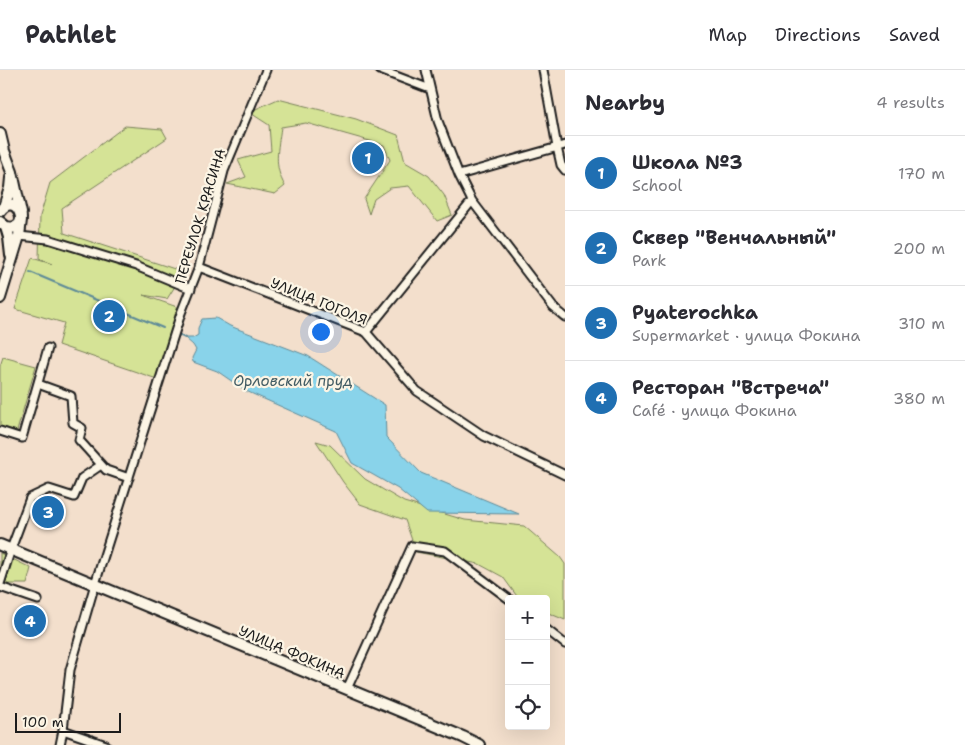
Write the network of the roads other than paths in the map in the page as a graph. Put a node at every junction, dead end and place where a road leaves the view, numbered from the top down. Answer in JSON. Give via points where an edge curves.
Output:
{"nodes":[{"id":1,"x":266,"y":70,"type":"edge"},
{"id":2,"x":380,"y":70,"type":"edge"},
{"id":3,"x":426,"y":70,"type":"edge"},
{"id":4,"x":542,"y":70,"type":"edge"},
{"id":5,"x":430,"y":89,"type":"junction"},
{"id":6,"x":0,"y":134,"type":"edge"},
{"id":7,"x":565,"y":145,"type":"edge"},
{"id":8,"x":557,"y":147,"type":"junction"},
{"id":9,"x":565,"y":170,"type":"edge"},
{"id":10,"x":12,"y":172,"type":"junction"},
{"id":11,"x":459,"y":175,"type":"junction"},
{"id":12,"x":472,"y":201,"type":"junction"},
{"id":13,"x":1,"y":210,"type":"edge"},
{"id":14,"x":21,"y":216,"type":"junction"},
{"id":15,"x":2,"y":225,"type":"edge"},
{"id":16,"x":19,"y":236,"type":"junction"},
{"id":17,"x":12,"y":259,"type":"junction"},
{"id":18,"x":199,"y":267,"type":"junction"},
{"id":19,"x":191,"y":288,"type":"junction"},
{"id":20,"x":0,"y":298,"type":"edge"},
{"id":21,"x":565,"y":317,"type":"edge"},
{"id":22,"x":366,"y":332,"type":"junction"},
{"id":23,"x":48,"y":348,"type":"dead end"},
{"id":24,"x":38,"y":384,"type":"junction"},
{"id":25,"x":0,"y":431,"type":"edge"},
{"id":26,"x":101,"y":464,"type":"junction"},
{"id":27,"x":565,"y":475,"type":"edge"},
{"id":28,"x":129,"y":478,"type":"junction"},
{"id":29,"x":0,"y":544,"type":"edge"},
{"id":30,"x":11,"y":549,"type":"junction"},
{"id":31,"x":95,"y":584,"type":"junction"},
{"id":32,"x":0,"y":585,"type":"edge"},
{"id":33,"x":505,"y":596,"type":"edge"},
{"id":34,"x":38,"y":600,"type":"dead end"},
{"id":35,"x":550,"y":632,"type":"edge"},
{"id":36,"x":565,"y":644,"type":"edge"},
{"id":37,"x":347,"y":689,"type":"junction"},
{"id":38,"x":63,"y":730,"type":"junction"},
{"id":39,"x":462,"y":741,"type":"edge"},
{"id":40,"x":60,"y":745,"type":"edge"},
{"id":41,"x":106,"y":745,"type":"edge"},
{"id":42,"x":479,"y":745,"type":"edge"}],
"edges":[{"from":1,"to":18,"type":"street","name":"ПЕРЕУЛОК КРАСИНА","via":[[224,171]]},
{"from":2,"to":5,"type":"street"},
{"from":3,"to":5,"type":"street"},
{"from":4,"to":8,"type":"street"},
{"from":5,"to":11,"type":"street","via":[[438,121]]},
{"from":6,"to":10,"type":"main road"},
{"from":7,"to":8,"type":"street"},
{"from":8,"to":9,"type":"street"},
{"from":8,"to":11,"type":"street"},
{"from":10,"to":13,"type":"main road","via":[[10,188]]},
{"from":10,"to":14,"type":"main road"},
{"from":11,"to":12,"type":"street"},
{"from":12,"to":21,"type":"street","via":[[552,308]]},
{"from":12,"to":22,"type":"street"},
{"from":13,"to":14,"type":"main road","via":[[14,206]]},
{"from":14,"to":15,"type":"main road","via":[[13,228]]},
{"from":14,"to":16,"type":"main road"},
{"from":15,"to":17,"type":"main road","via":[[9,237]]},
{"from":16,"to":17,"type":"main road"},
{"from":16,"to":19,"type":"street","via":[[48,239],[136,266]]},
{"from":17,"to":20,"type":"main road"},
{"from":18,"to":19,"type":"street","name":"ПЕРЕУЛОК КРАСИНА"},
{"from":18,"to":22,"type":"street","name":"УЛИЦА ГОГОЛЯ"},
{"from":19,"to":28,"type":"street","name":"ПЕРЕУЛОК КРАСИНА"},
{"from":22,"to":27,"type":"street","name":"УЛИЦА ГОГОЛЯ","via":[[417,391],[484,436]]},
{"from":23,"to":24,"type":"street"},
{"from":24,"to":25,"type":"street","via":[[22,438]]},
{"from":24,"to":26,"type":"street","via":[[70,396],[73,423],[82,428],[79,440]]},
{"from":26,"to":28,"type":"street","via":[[106,470]]},
{"from":26,"to":30,"type":"street","via":[[82,478],[74,497],[49,489],[30,498]]},
{"from":28,"to":31,"type":"street"},
{"from":29,"to":30,"type":"main road","name":"УЛИЦА ФОКИНА"},
{"from":30,"to":31,"type":"main road","name":"УЛИЦА ФОКИНА"},
{"from":30,"to":32,"type":"street"},
{"from":31,"to":37,"type":"main road","name":"УЛИЦА ФОКИНА"},
{"from":31,"to":38,"type":"street","via":[[70,670]]},
{"from":32,"to":34,"type":"street"},
{"from":33,"to":37,"type":"street","via":[[445,551],[412,546]]},
{"from":35,"to":36,"type":"street"},
{"from":37,"to":39,"type":"main road","name":"УЛИЦА ФОКИНА"},
{"from":38,"to":40,"type":"street"},
{"from":38,"to":41,"type":"street"},
{"from":39,"to":42,"type":"main road","name":"УЛИЦА ФОКИНА"}]}
